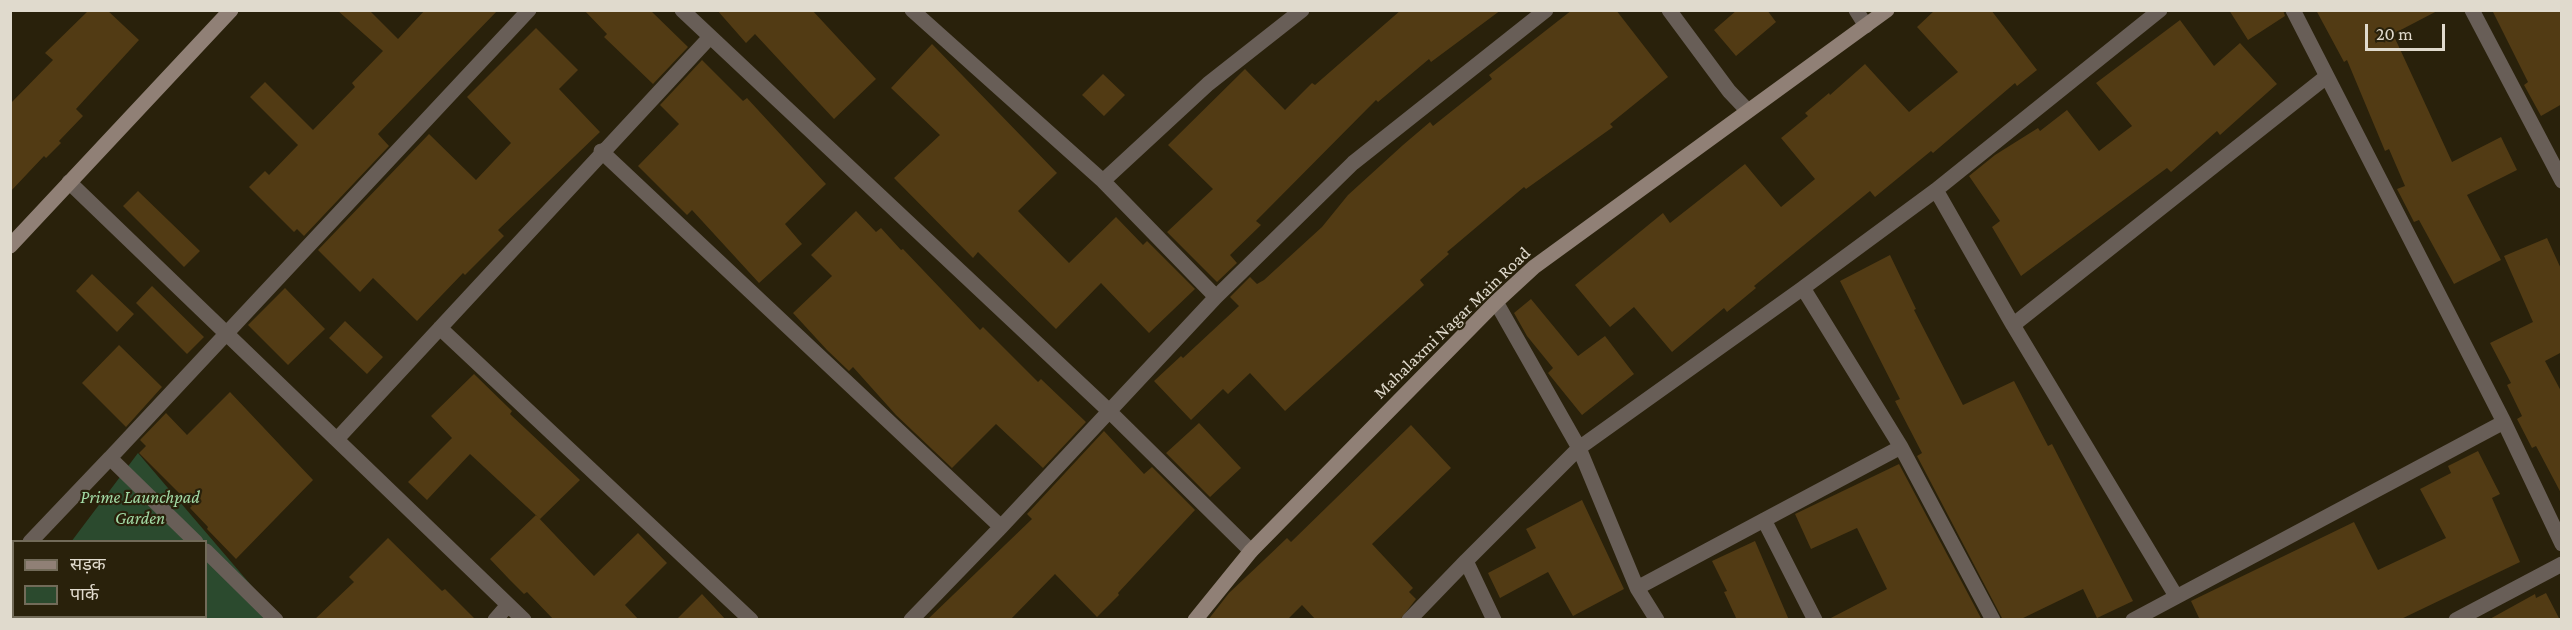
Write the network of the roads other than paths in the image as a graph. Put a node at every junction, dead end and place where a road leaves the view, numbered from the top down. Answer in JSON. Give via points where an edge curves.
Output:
{"nodes":[{"id":1,"x":231,"y":10,"type":"edge"},
{"id":2,"x":529,"y":10,"type":"edge"},
{"id":3,"x":682,"y":10,"type":"edge"},
{"id":4,"x":912,"y":10,"type":"edge"},
{"id":5,"x":1302,"y":10,"type":"edge"},
{"id":6,"x":1546,"y":10,"type":"edge"},
{"id":7,"x":1669,"y":10,"type":"edge"},
{"id":8,"x":1856,"y":10,"type":"edge"},
{"id":9,"x":1887,"y":10,"type":"edge"},
{"id":10,"x":2160,"y":10,"type":"edge"},
{"id":11,"x":2293,"y":10,"type":"edge"},
{"id":12,"x":2472,"y":10,"type":"edge"},
{"id":13,"x":1866,"y":26,"type":"junction"},
{"id":14,"x":710,"y":37,"type":"junction"},
{"id":15,"x":2326,"y":77,"type":"junction"},
{"id":16,"x":1747,"y":110,"type":"junction"},
{"id":17,"x":601,"y":151,"type":"junction"},
{"id":18,"x":1103,"y":181,"type":"junction"},
{"id":19,"x":2562,"y":181,"type":"edge"},
{"id":20,"x":69,"y":182,"type":"junction"},
{"id":21,"x":1936,"y":190,"type":"junction"},
{"id":22,"x":10,"y":246,"type":"edge"},
{"id":23,"x":1803,"y":288,"type":"junction"},
{"id":24,"x":1216,"y":297,"type":"junction"},
{"id":25,"x":1496,"y":302,"type":"junction"},
{"id":26,"x":2013,"y":325,"type":"junction"},
{"id":27,"x":440,"y":328,"type":"junction"},
{"id":28,"x":228,"y":334,"type":"junction"},
{"id":29,"x":1108,"y":410,"type":"junction"},
{"id":30,"x":2504,"y":422,"type":"junction"},
{"id":31,"x":338,"y":438,"type":"junction"},
{"id":32,"x":1580,"y":447,"type":"junction"},
{"id":33,"x":1900,"y":447,"type":"junction"},
{"id":34,"x":110,"y":458,"type":"junction"},
{"id":35,"x":1764,"y":520,"type":"junction"},
{"id":36,"x":1001,"y":527,"type":"junction"},
{"id":37,"x":32,"y":540,"type":"edge"},
{"id":38,"x":194,"y":540,"type":"edge"},
{"id":39,"x":2562,"y":544,"type":"edge"},
{"id":40,"x":1251,"y":551,"type":"junction"},
{"id":41,"x":207,"y":552,"type":"edge"},
{"id":42,"x":1466,"y":561,"type":"junction"},
{"id":43,"x":2562,"y":564,"type":"edge"},
{"id":44,"x":1637,"y":588,"type":"junction"},
{"id":45,"x":2176,"y":596,"type":"junction"},
{"id":46,"x":508,"y":605,"type":"junction"},
{"id":47,"x":276,"y":620,"type":"edge"},
{"id":48,"x":495,"y":620,"type":"edge"},
{"id":49,"x":524,"y":620,"type":"edge"},
{"id":50,"x":750,"y":620,"type":"edge"},
{"id":51,"x":910,"y":620,"type":"edge"},
{"id":52,"x":1195,"y":620,"type":"edge"},
{"id":53,"x":1409,"y":620,"type":"edge"},
{"id":54,"x":1494,"y":620,"type":"edge"},
{"id":55,"x":1657,"y":620,"type":"edge"},
{"id":56,"x":1815,"y":620,"type":"edge"},
{"id":57,"x":1993,"y":620,"type":"edge"},
{"id":58,"x":2133,"y":620,"type":"edge"},
{"id":59,"x":2456,"y":620,"type":"edge"}],
"edges":[{"from":1,"to":20,"type":"street"},
{"from":2,"to":28,"type":"street"},
{"from":3,"to":14,"type":"street"},
{"from":4,"to":18,"type":"street"},
{"from":5,"to":18,"type":"street","via":[[1208,84]]},
{"from":6,"to":24,"type":"street","via":[[1353,163]]},
{"from":7,"to":16,"type":"street"},
{"from":8,"to":13,"type":"street"},
{"from":9,"to":13,"type":"street","name":"Mahalaxmi Nagar Main Road"},
{"from":10,"to":21,"type":"street"},
{"from":11,"to":15,"type":"street"},
{"from":12,"to":19,"type":"street"},
{"from":13,"to":16,"type":"street","name":"Mahalaxmi Nagar Main Road"},
{"from":14,"to":17,"type":"street"},
{"from":14,"to":29,"type":"street"},
{"from":15,"to":26,"type":"street"},
{"from":15,"to":30,"type":"street"},
{"from":16,"to":25,"type":"street","name":"Mahalaxmi Nagar Main Road","via":[[1534,267]]},
{"from":17,"to":27,"type":"street"},
{"from":17,"to":36,"type":"street"},
{"from":18,"to":24,"type":"street"},
{"from":20,"to":22,"type":"street"},
{"from":20,"to":28,"type":"street"},
{"from":21,"to":23,"type":"street"},
{"from":21,"to":26,"type":"street"},
{"from":23,"to":32,"type":"street"},
{"from":23,"to":33,"type":"street"},
{"from":24,"to":29,"type":"street"},
{"from":25,"to":32,"type":"street"},
{"from":25,"to":40,"type":"street","name":"Mahalaxmi Nagar Main Road"},
{"from":26,"to":45,"type":"street"},
{"from":27,"to":31,"type":"street"},
{"from":27,"to":50,"type":"street"},
{"from":28,"to":31,"type":"street"},
{"from":28,"to":34,"type":"street"},
{"from":29,"to":36,"type":"street"},
{"from":29,"to":40,"type":"street"},
{"from":30,"to":39,"type":"street"},
{"from":30,"to":45,"type":"street"},
{"from":31,"to":46,"type":"street"},
{"from":32,"to":42,"type":"street"},
{"from":32,"to":44,"type":"street"},
{"from":33,"to":35,"type":"street"},
{"from":33,"to":57,"type":"street"},
{"from":34,"to":37,"type":"street"},
{"from":34,"to":38,"type":"street"},
{"from":35,"to":44,"type":"street"},
{"from":35,"to":56,"type":"street"},
{"from":36,"to":51,"type":"street"},
{"from":40,"to":52,"type":"street","name":"Mahalaxmi Nagar Main Road"},
{"from":41,"to":47,"type":"street"},
{"from":42,"to":53,"type":"street"},
{"from":42,"to":54,"type":"street"},
{"from":43,"to":59,"type":"street"},
{"from":44,"to":55,"type":"street"},
{"from":45,"to":58,"type":"street"},
{"from":46,"to":48,"type":"street"},
{"from":46,"to":49,"type":"street"}]}
